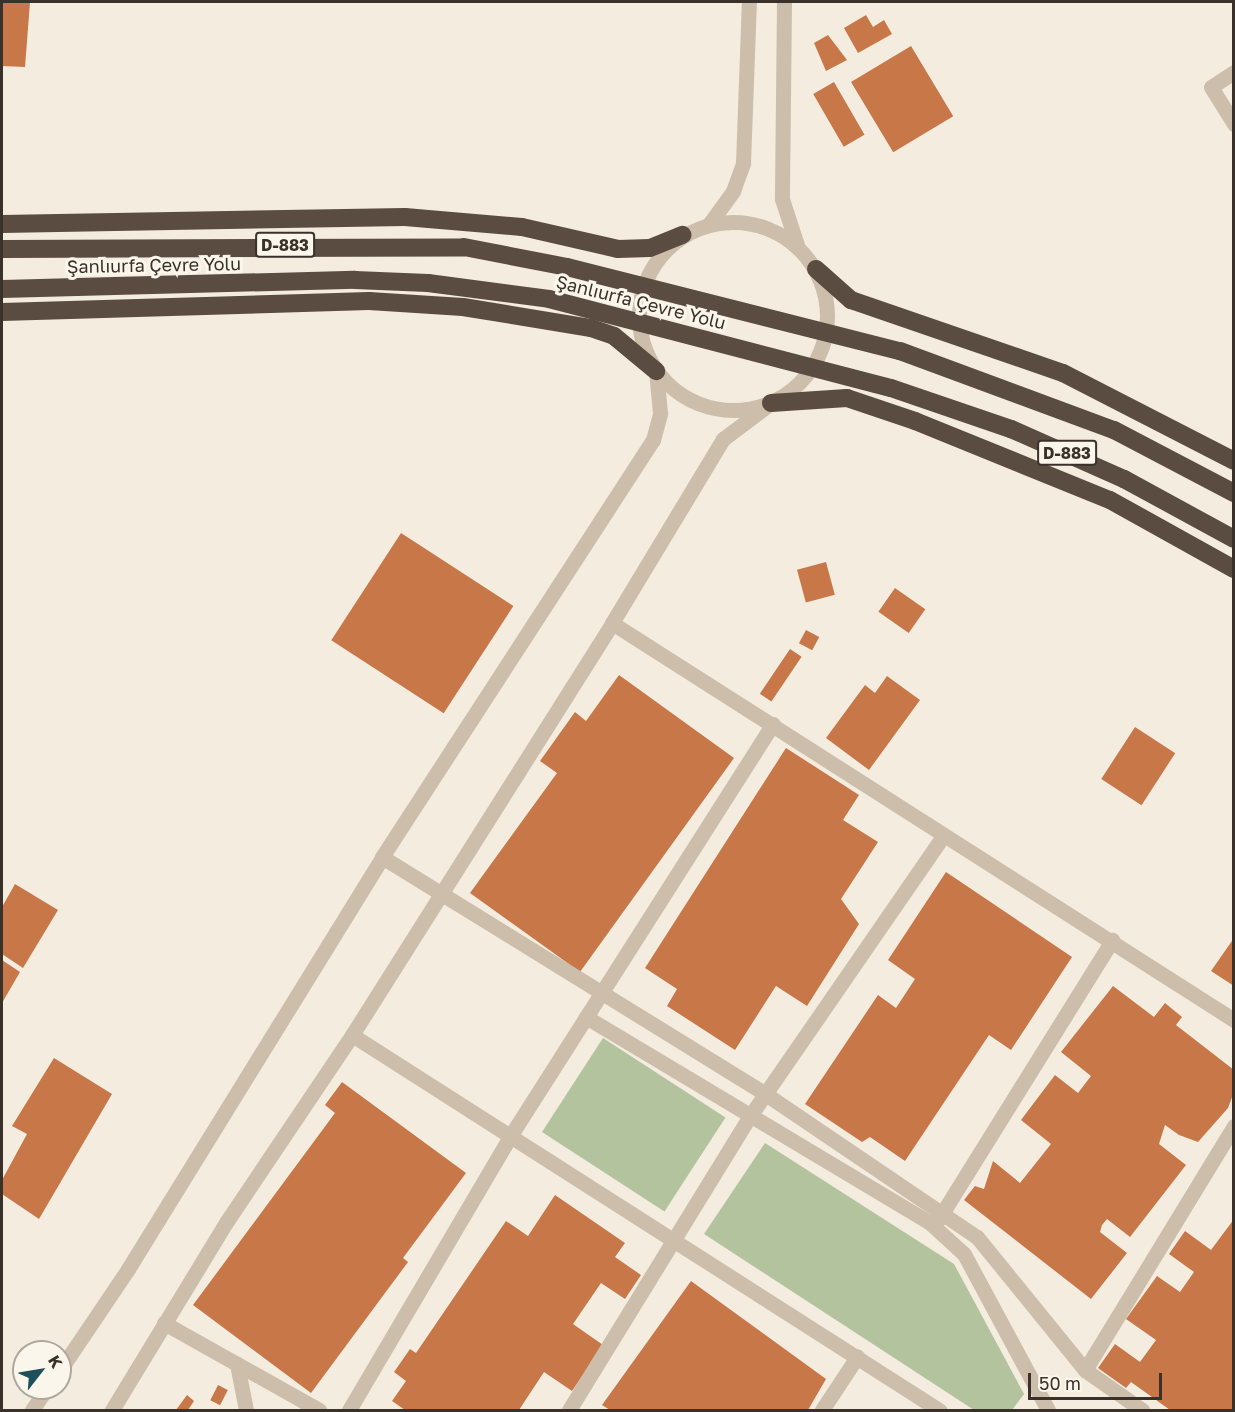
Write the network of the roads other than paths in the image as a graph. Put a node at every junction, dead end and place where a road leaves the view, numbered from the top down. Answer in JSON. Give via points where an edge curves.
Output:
{"nodes":[{"id":1,"x":749,"y":2,"type":"edge"},
{"id":2,"x":784,"y":2,"type":"edge"},
{"id":3,"x":1233,"y":72,"type":"edge"},
{"id":4,"x":1233,"y":123,"type":"edge"},
{"id":5,"x":710,"y":223,"type":"junction"},
{"id":6,"x":2,"y":224,"type":"edge"},
{"id":7,"x":682,"y":235,"type":"junction"},
{"id":8,"x":796,"y":245,"type":"junction"},
{"id":9,"x":2,"y":249,"type":"edge"},
{"id":10,"x":816,"y":269,"type":"junction"},
{"id":11,"x":2,"y":289,"type":"edge"},
{"id":12,"x":2,"y":312,"type":"edge"},
{"id":13,"x":656,"y":371,"type":"junction"},
{"id":14,"x":771,"y":403,"type":"junction"},
{"id":15,"x":1233,"y":460,"type":"edge"},
{"id":16,"x":1233,"y":493,"type":"edge"},
{"id":17,"x":1233,"y":539,"type":"edge"},
{"id":18,"x":1233,"y":568,"type":"edge"},
{"id":19,"x":612,"y":623,"type":"junction"},
{"id":20,"x":773,"y":724,"type":"junction"},
{"id":21,"x":944,"y":835,"type":"junction"},
{"id":22,"x":382,"y":857,"type":"junction"},
{"id":23,"x":439,"y":892,"type":"junction"},
{"id":24,"x":1112,"y":940,"type":"junction"},
{"id":25,"x":600,"y":994,"type":"junction"},
{"id":26,"x":586,"y":1017,"type":"junction"},
{"id":27,"x":1233,"y":1020,"type":"edge"},
{"id":28,"x":352,"y":1035,"type":"junction"},
{"id":29,"x":767,"y":1095,"type":"junction"},
{"id":30,"x":750,"y":1116,"type":"junction"},
{"id":31,"x":1233,"y":1126,"type":"edge"},
{"id":32,"x":509,"y":1138,"type":"junction"},
{"id":33,"x":941,"y":1211,"type":"junction"},
{"id":34,"x":936,"y":1229,"type":"junction"},
{"id":35,"x":671,"y":1242,"type":"junction"},
{"id":36,"x":164,"y":1323,"type":"junction"},
{"id":37,"x":72,"y":1352,"type":"edge"},
{"id":38,"x":857,"y":1357,"type":"junction"},
{"id":39,"x":237,"y":1364,"type":"junction"},
{"id":40,"x":1085,"y":1370,"type":"junction"},
{"id":41,"x":112,"y":1410,"type":"edge"},
{"id":42,"x":246,"y":1410,"type":"edge"},
{"id":43,"x":319,"y":1410,"type":"edge"},
{"id":44,"x":349,"y":1410,"type":"edge"},
{"id":45,"x":569,"y":1410,"type":"edge"},
{"id":46,"x":822,"y":1410,"type":"edge"},
{"id":47,"x":939,"y":1410,"type":"edge"},
{"id":48,"x":1048,"y":1410,"type":"edge"},
{"id":49,"x":1142,"y":1410,"type":"edge"}],
"edges":[{"from":1,"to":5,"type":"street","via":[[743,163],[733,191]]},
{"from":2,"to":8,"type":"street","via":[[782,199]]},
{"from":3,"to":4,"type":"street","via":[[1210,87]]},
{"from":5,"to":7,"type":"street"},
{"from":5,"to":8,"type":"street","via":[[741,221],[761,226]]},
{"from":6,"to":7,"type":"highway","via":[[405,217],[522,227],[618,249],[650,248]]},
{"from":7,"to":13,"type":"street","via":[[659,255],[644,282],[638,312],[642,342]]},
{"from":8,"to":10,"type":"street"},
{"from":9,"to":16,"type":"highway","name":"Şanlıurfa Çevre Yolu","number":"D-883","bridge":true,"via":[[464,247],[567,267],[900,351],[1114,430]]},
{"from":10,"to":14,"type":"street","via":[[826,297],[827,319],[817,360],[798,386]]},
{"from":10,"to":15,"type":"highway","via":[[851,300],[1063,373]]},
{"from":11,"to":17,"type":"highway","name":"Şanlıurfa Çevre Yolu","number":"D-883","bridge":true,"via":[[355,280],[428,283],[549,299],[891,388],[1011,429],[1124,478]]},
{"from":12,"to":13,"type":"highway","via":[[369,301],[463,308],[591,328],[614,336]]},
{"from":13,"to":14,"type":"street","via":[[679,394],[708,408],[740,411]]},
{"from":13,"to":22,"type":"street","via":[[660,413],[652,440]]},
{"from":14,"to":18,"type":"highway","via":[[847,398],[915,421],[1110,500]]},
{"from":14,"to":19,"type":"street","via":[[723,439]]},
{"from":19,"to":20,"type":"street"},
{"from":19,"to":23,"type":"street"},
{"from":20,"to":21,"type":"street"},
{"from":20,"to":25,"type":"street"},
{"from":21,"to":24,"type":"street"},
{"from":21,"to":29,"type":"street"},
{"from":22,"to":23,"type":"street"},
{"from":22,"to":37,"type":"street","via":[[128,1269]]},
{"from":23,"to":25,"type":"street"},
{"from":23,"to":28,"type":"street"},
{"from":24,"to":27,"type":"street"},
{"from":24,"to":33,"type":"street"},
{"from":25,"to":26,"type":"street"},
{"from":25,"to":29,"type":"street"},
{"from":26,"to":30,"type":"street"},
{"from":26,"to":32,"type":"street"},
{"from":28,"to":32,"type":"street"},
{"from":28,"to":36,"type":"street"},
{"from":29,"to":30,"type":"street"},
{"from":29,"to":33,"type":"street"},
{"from":30,"to":34,"type":"street"},
{"from":30,"to":35,"type":"street"},
{"from":31,"to":40,"type":"street"},
{"from":32,"to":35,"type":"street"},
{"from":32,"to":44,"type":"street"},
{"from":33,"to":34,"type":"street"},
{"from":33,"to":40,"type":"street","via":[[977,1237]]},
{"from":34,"to":48,"type":"street","via":[[964,1254]]},
{"from":35,"to":38,"type":"street"},
{"from":35,"to":45,"type":"street"},
{"from":36,"to":39,"type":"street"},
{"from":36,"to":41,"type":"street"},
{"from":38,"to":46,"type":"street"},
{"from":38,"to":47,"type":"street"},
{"from":39,"to":42,"type":"street"},
{"from":39,"to":43,"type":"street"},
{"from":40,"to":49,"type":"street"}]}
